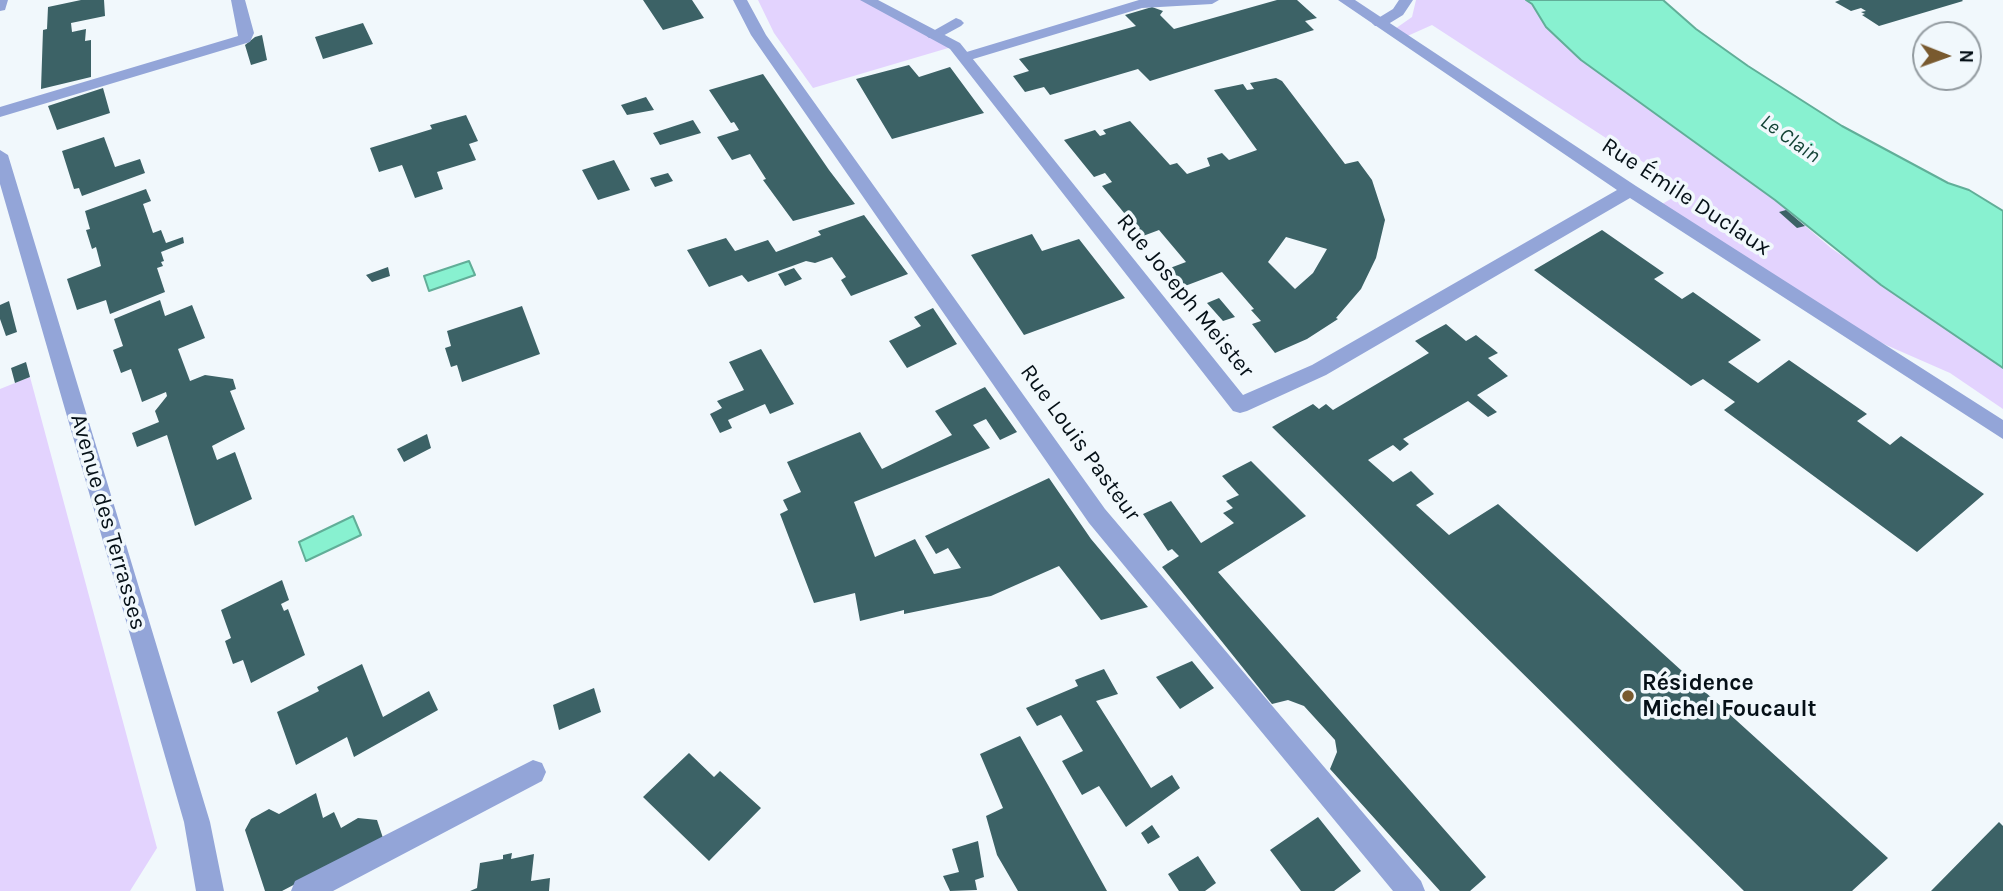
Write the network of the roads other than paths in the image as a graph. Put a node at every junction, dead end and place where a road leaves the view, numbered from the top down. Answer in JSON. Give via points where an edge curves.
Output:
{"nodes":[{"id":1,"x":1,"y":0,"type":"edge"},
{"id":2,"x":237,"y":0,"type":"edge"},
{"id":3,"x":740,"y":0,"type":"edge"},
{"id":4,"x":867,"y":0,"type":"edge"},
{"id":5,"x":1212,"y":0,"type":"edge"},
{"id":6,"x":1345,"y":0,"type":"edge"},
{"id":7,"x":1406,"y":0,"type":"edge"},
{"id":8,"x":0,"y":7,"type":"edge"},
{"id":9,"x":956,"y":23,"type":"dead end"},
{"id":10,"x":1380,"y":23,"type":"junction"},
{"id":11,"x":934,"y":35,"type":"junction"},
{"id":12,"x":965,"y":57,"type":"junction"},
{"id":13,"x":0,"y":112,"type":"edge"},
{"id":14,"x":0,"y":155,"type":"edge"},
{"id":15,"x":1630,"y":190,"type":"junction"},
{"id":16,"x":2003,"y":431,"type":"edge"},
{"id":17,"x":533,"y":772,"type":"dead end"},
{"id":18,"x":210,"y":891,"type":"edge"},
{"id":19,"x":305,"y":891,"type":"edge"},
{"id":20,"x":1411,"y":891,"type":"edge"}],
"edges":[{"from":1,"to":8,"type":"street"},
{"from":2,"to":13,"type":"street","via":[[246,33],[239,41]]},
{"from":3,"to":20,"type":"street","name":"Rue Louis Pasteur","via":[[759,35],[1097,516]]},
{"from":4,"to":11,"type":"street","name":"Rue Joseph Meister"},
{"from":5,"to":12,"type":"street","via":[[1141,4]]},
{"from":6,"to":10,"type":"street","name":"Rue Émile Duclaux"},
{"from":7,"to":10,"type":"street","via":[[1398,12]]},
{"from":9,"to":11,"type":"street"},
{"from":10,"to":15,"type":"street","name":"Rue Émile Duclaux"},
{"from":11,"to":12,"type":"street","name":"Rue Joseph Meister"},
{"from":12,"to":15,"type":"street","name":"Rue Joseph Meister","via":[[1240,405],[1319,370]]},
{"from":14,"to":18,"type":"street","name":"Avenue des Terrasses","via":[[197,822]]},
{"from":15,"to":16,"type":"street","name":"Rue Émile Duclaux"},
{"from":17,"to":19,"type":"street"}]}
